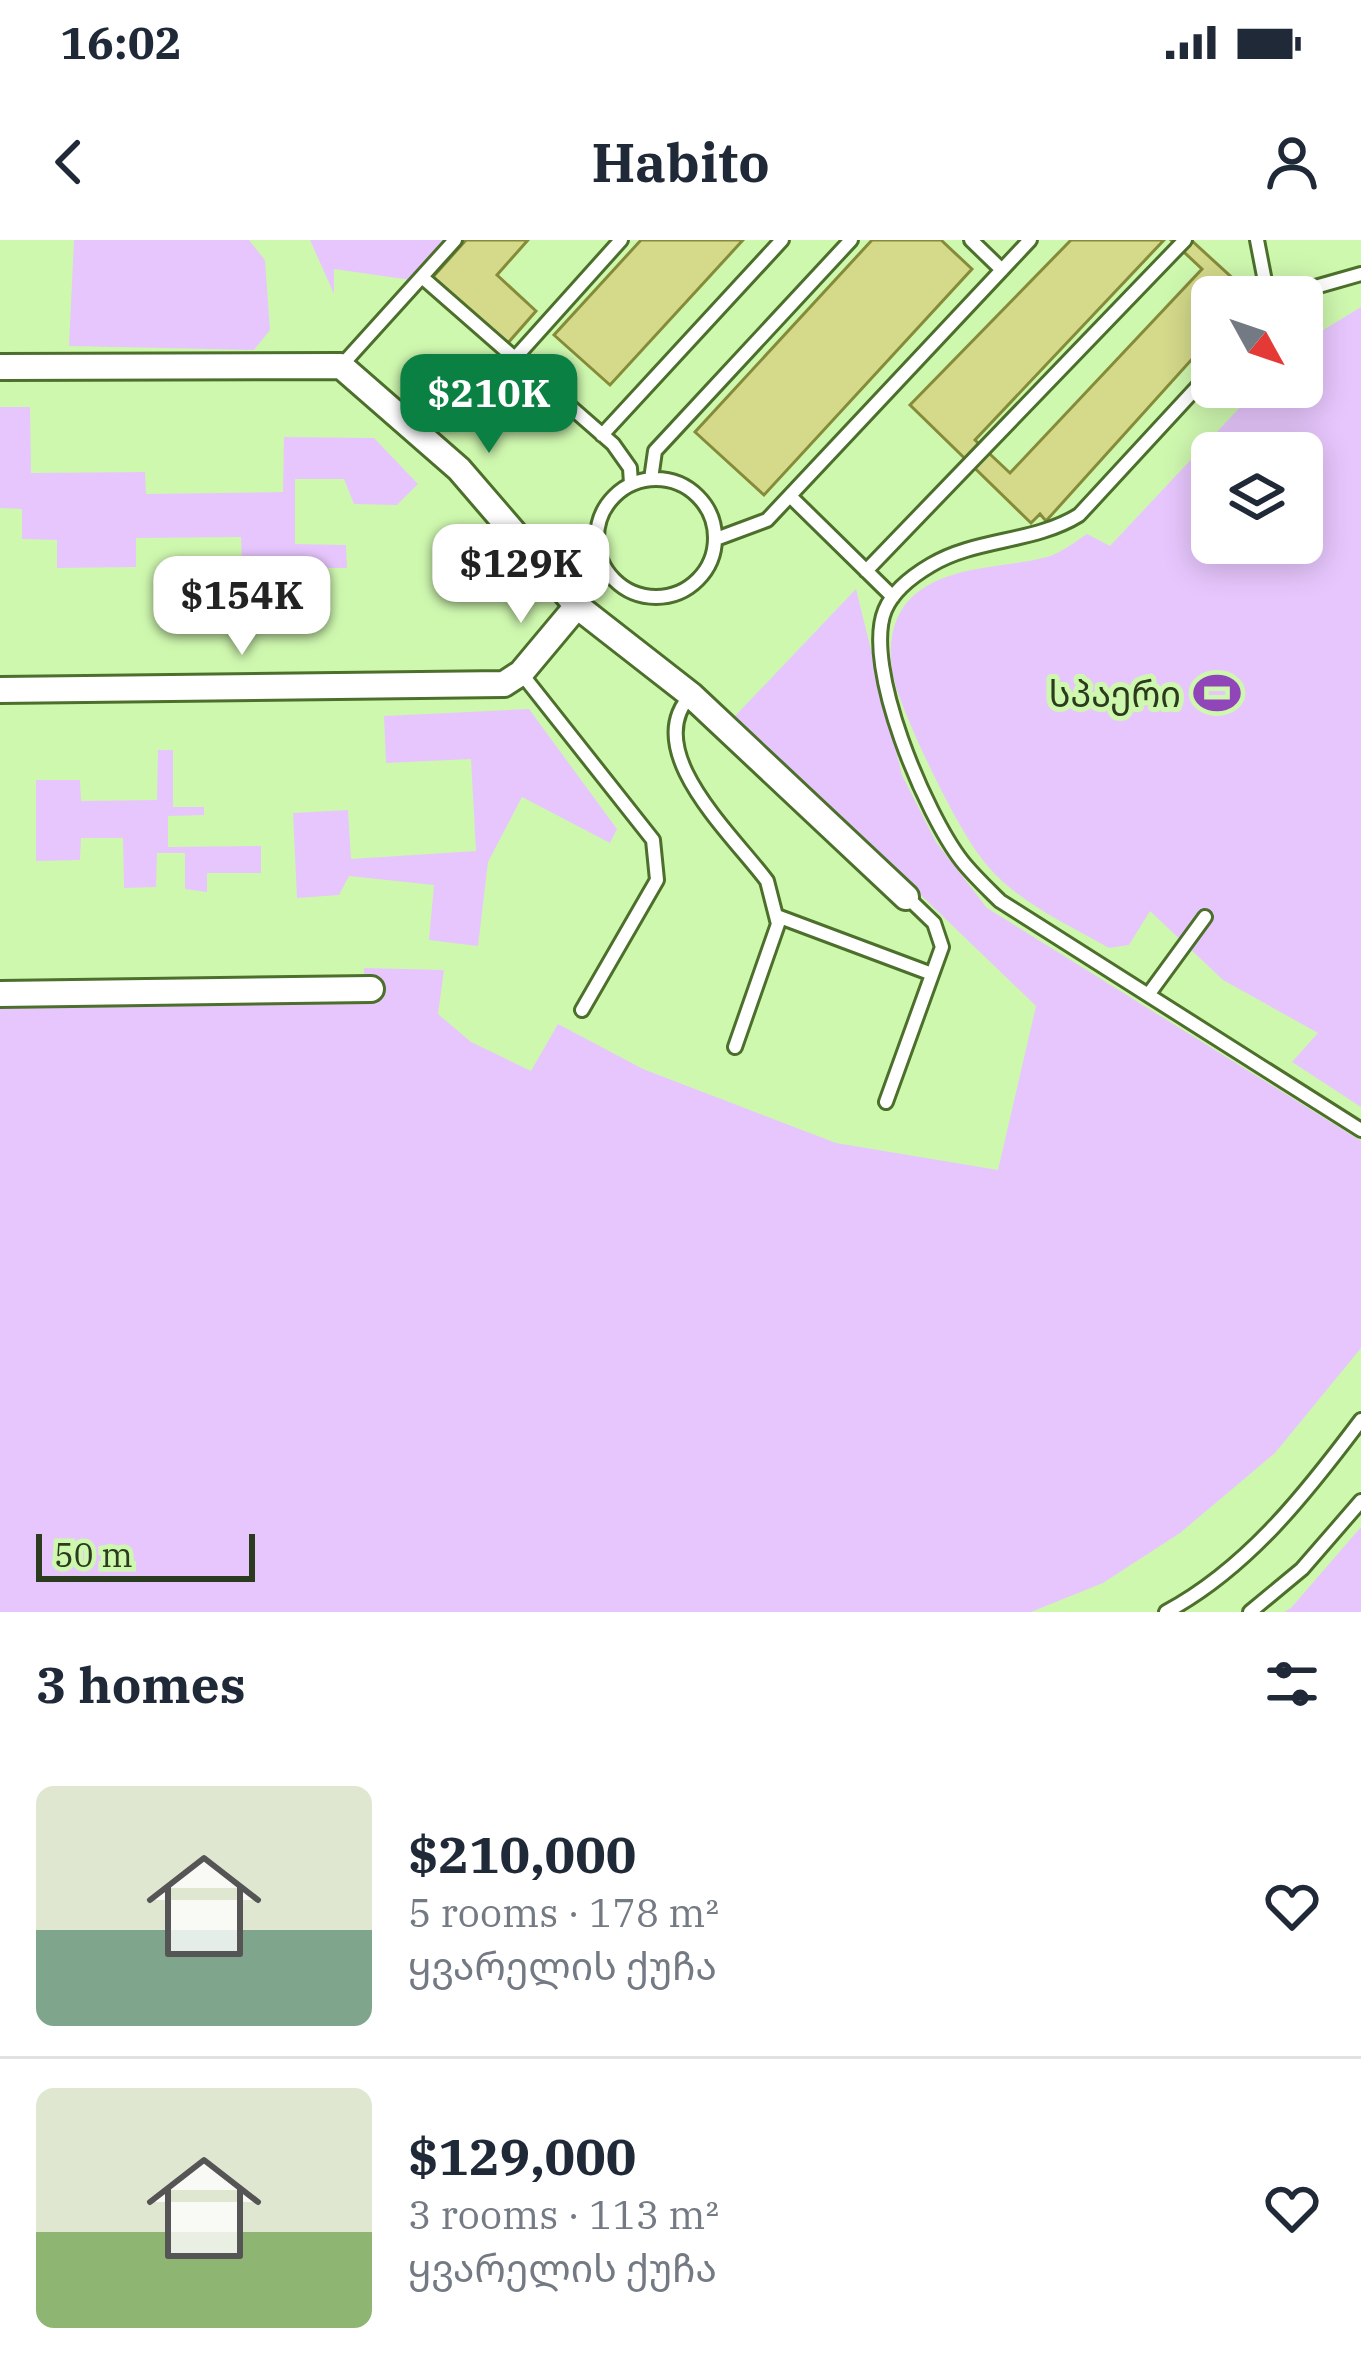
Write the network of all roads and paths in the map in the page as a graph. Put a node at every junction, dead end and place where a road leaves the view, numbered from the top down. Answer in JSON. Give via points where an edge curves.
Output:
{"nodes":[{"id":1,"x":455,"y":240,"type":"edge"},
{"id":2,"x":621,"y":240,"type":"edge"},
{"id":3,"x":782,"y":240,"type":"edge"},
{"id":4,"x":851,"y":240,"type":"edge"},
{"id":5,"x":971,"y":240,"type":"edge"},
{"id":6,"x":1030,"y":240,"type":"edge"},
{"id":7,"x":1186,"y":240,"type":"edge"},
{"id":8,"x":1257,"y":240,"type":"edge"},
{"id":9,"x":1002,"y":270,"type":"junction"},
{"id":10,"x":1361,"y":274,"type":"edge"},
{"id":11,"x":1264,"y":276,"type":"edge"},
{"id":12,"x":422,"y":277,"type":"junction"},
{"id":13,"x":1323,"y":285,"type":"edge"},
{"id":14,"x":515,"y":358,"type":"junction"},
{"id":15,"x":341,"y":366,"type":"junction"},
{"id":16,"x":0,"y":367,"type":"edge"},
{"id":17,"x":1191,"y":394,"type":"edge"},
{"id":18,"x":602,"y":435,"type":"junction"},
{"id":19,"x":650,"y":478,"type":"junction"},
{"id":20,"x":631,"y":484,"type":"junction"},
{"id":21,"x":790,"y":496,"type":"junction"},
{"id":22,"x":716,"y":539,"type":"junction"},
{"id":23,"x":866,"y":571,"type":"junction"},
{"id":24,"x":893,"y":597,"type":"junction"},
{"id":25,"x":578,"y":606,"type":"junction"},
{"id":26,"x":521,"y":673,"type":"junction"},
{"id":27,"x":0,"y":690,"type":"edge"},
{"id":28,"x":692,"y":695,"type":"junction"},
{"id":29,"x":906,"y":896,"type":"joint"},
{"id":30,"x":777,"y":916,"type":"junction"},
{"id":31,"x":1205,"y":916,"type":"dead end"},
{"id":32,"x":932,"y":974,"type":"junction"},
{"id":33,"x":371,"y":989,"type":"dead end"},
{"id":34,"x":0,"y":994,"type":"edge"},
{"id":35,"x":1148,"y":995,"type":"junction"},
{"id":36,"x":582,"y":1010,"type":"dead end"},
{"id":37,"x":735,"y":1047,"type":"dead end"},
{"id":38,"x":886,"y":1102,"type":"dead end"},
{"id":39,"x":1361,"y":1130,"type":"edge"},
{"id":40,"x":1361,"y":1420,"type":"edge"},
{"id":41,"x":1361,"y":1501,"type":"edge"},
{"id":42,"x":1166,"y":1612,"type":"edge"},
{"id":43,"x":1250,"y":1612,"type":"edge"}],
"edges":[{"from":1,"to":12,"type":"lane"},
{"from":2,"to":14,"type":"lane"},
{"from":3,"to":18,"type":"lane"},
{"from":4,"to":19,"type":"lane","via":[[656,451]]},
{"from":5,"to":9,"type":"lane"},
{"from":6,"to":9,"type":"lane"},
{"from":7,"to":23,"type":"lane"},
{"from":8,"to":11,"type":"lane"},
{"from":9,"to":21,"type":"lane"},
{"from":10,"to":13,"type":"lane"},
{"from":12,"to":14,"type":"lane"},
{"from":12,"to":15,"type":"lane"},
{"from":14,"to":18,"type":"lane"},
{"from":15,"to":16,"type":"street"},
{"from":15,"to":25,"type":"street","via":[[459,469]]},
{"from":17,"to":24,"type":"lane","via":[[1079,515],[1052,532],[937,562]]},
{"from":18,"to":20,"type":"lane","via":[[625,457]]},
{"from":19,"to":20,"type":"lane"},
{"from":19,"to":22,"type":"lane","via":[[689,488],[713,519]]},
{"from":20,"to":22,"type":"lane","via":[[597,529],[604,567],[632,593],[688,589],[712,559]]},
{"from":21,"to":22,"type":"lane","via":[[767,520]]},
{"from":21,"to":23,"type":"lane"},
{"from":23,"to":24,"type":"lane"},
{"from":24,"to":35,"type":"lane","via":[[880,628],[880,659],[914,775],[960,859],[1000,902]]},
{"from":25,"to":26,"type":"street"},
{"from":25,"to":28,"type":"street"},
{"from":26,"to":27,"type":"street","via":[[484,686]]},
{"from":26,"to":36,"type":"lane","via":[[653,839],[658,860],[657,880]]},
{"from":28,"to":29,"type":"street"},
{"from":28,"to":30,"type":"lane","via":[[676,711],[677,762],[767,881]]},
{"from":29,"to":32,"type":"lane","via":[[934,923],[942,947]]},
{"from":30,"to":32,"type":"lane"},
{"from":30,"to":37,"type":"lane"},
{"from":31,"to":35,"type":"lane"},
{"from":32,"to":38,"type":"lane"},
{"from":33,"to":34,"type":"street"},
{"from":35,"to":39,"type":"lane"},
{"from":40,"to":42,"type":"lane","via":[[1254,1547]]},
{"from":41,"to":43,"type":"lane","via":[[1302,1569]]}]}
